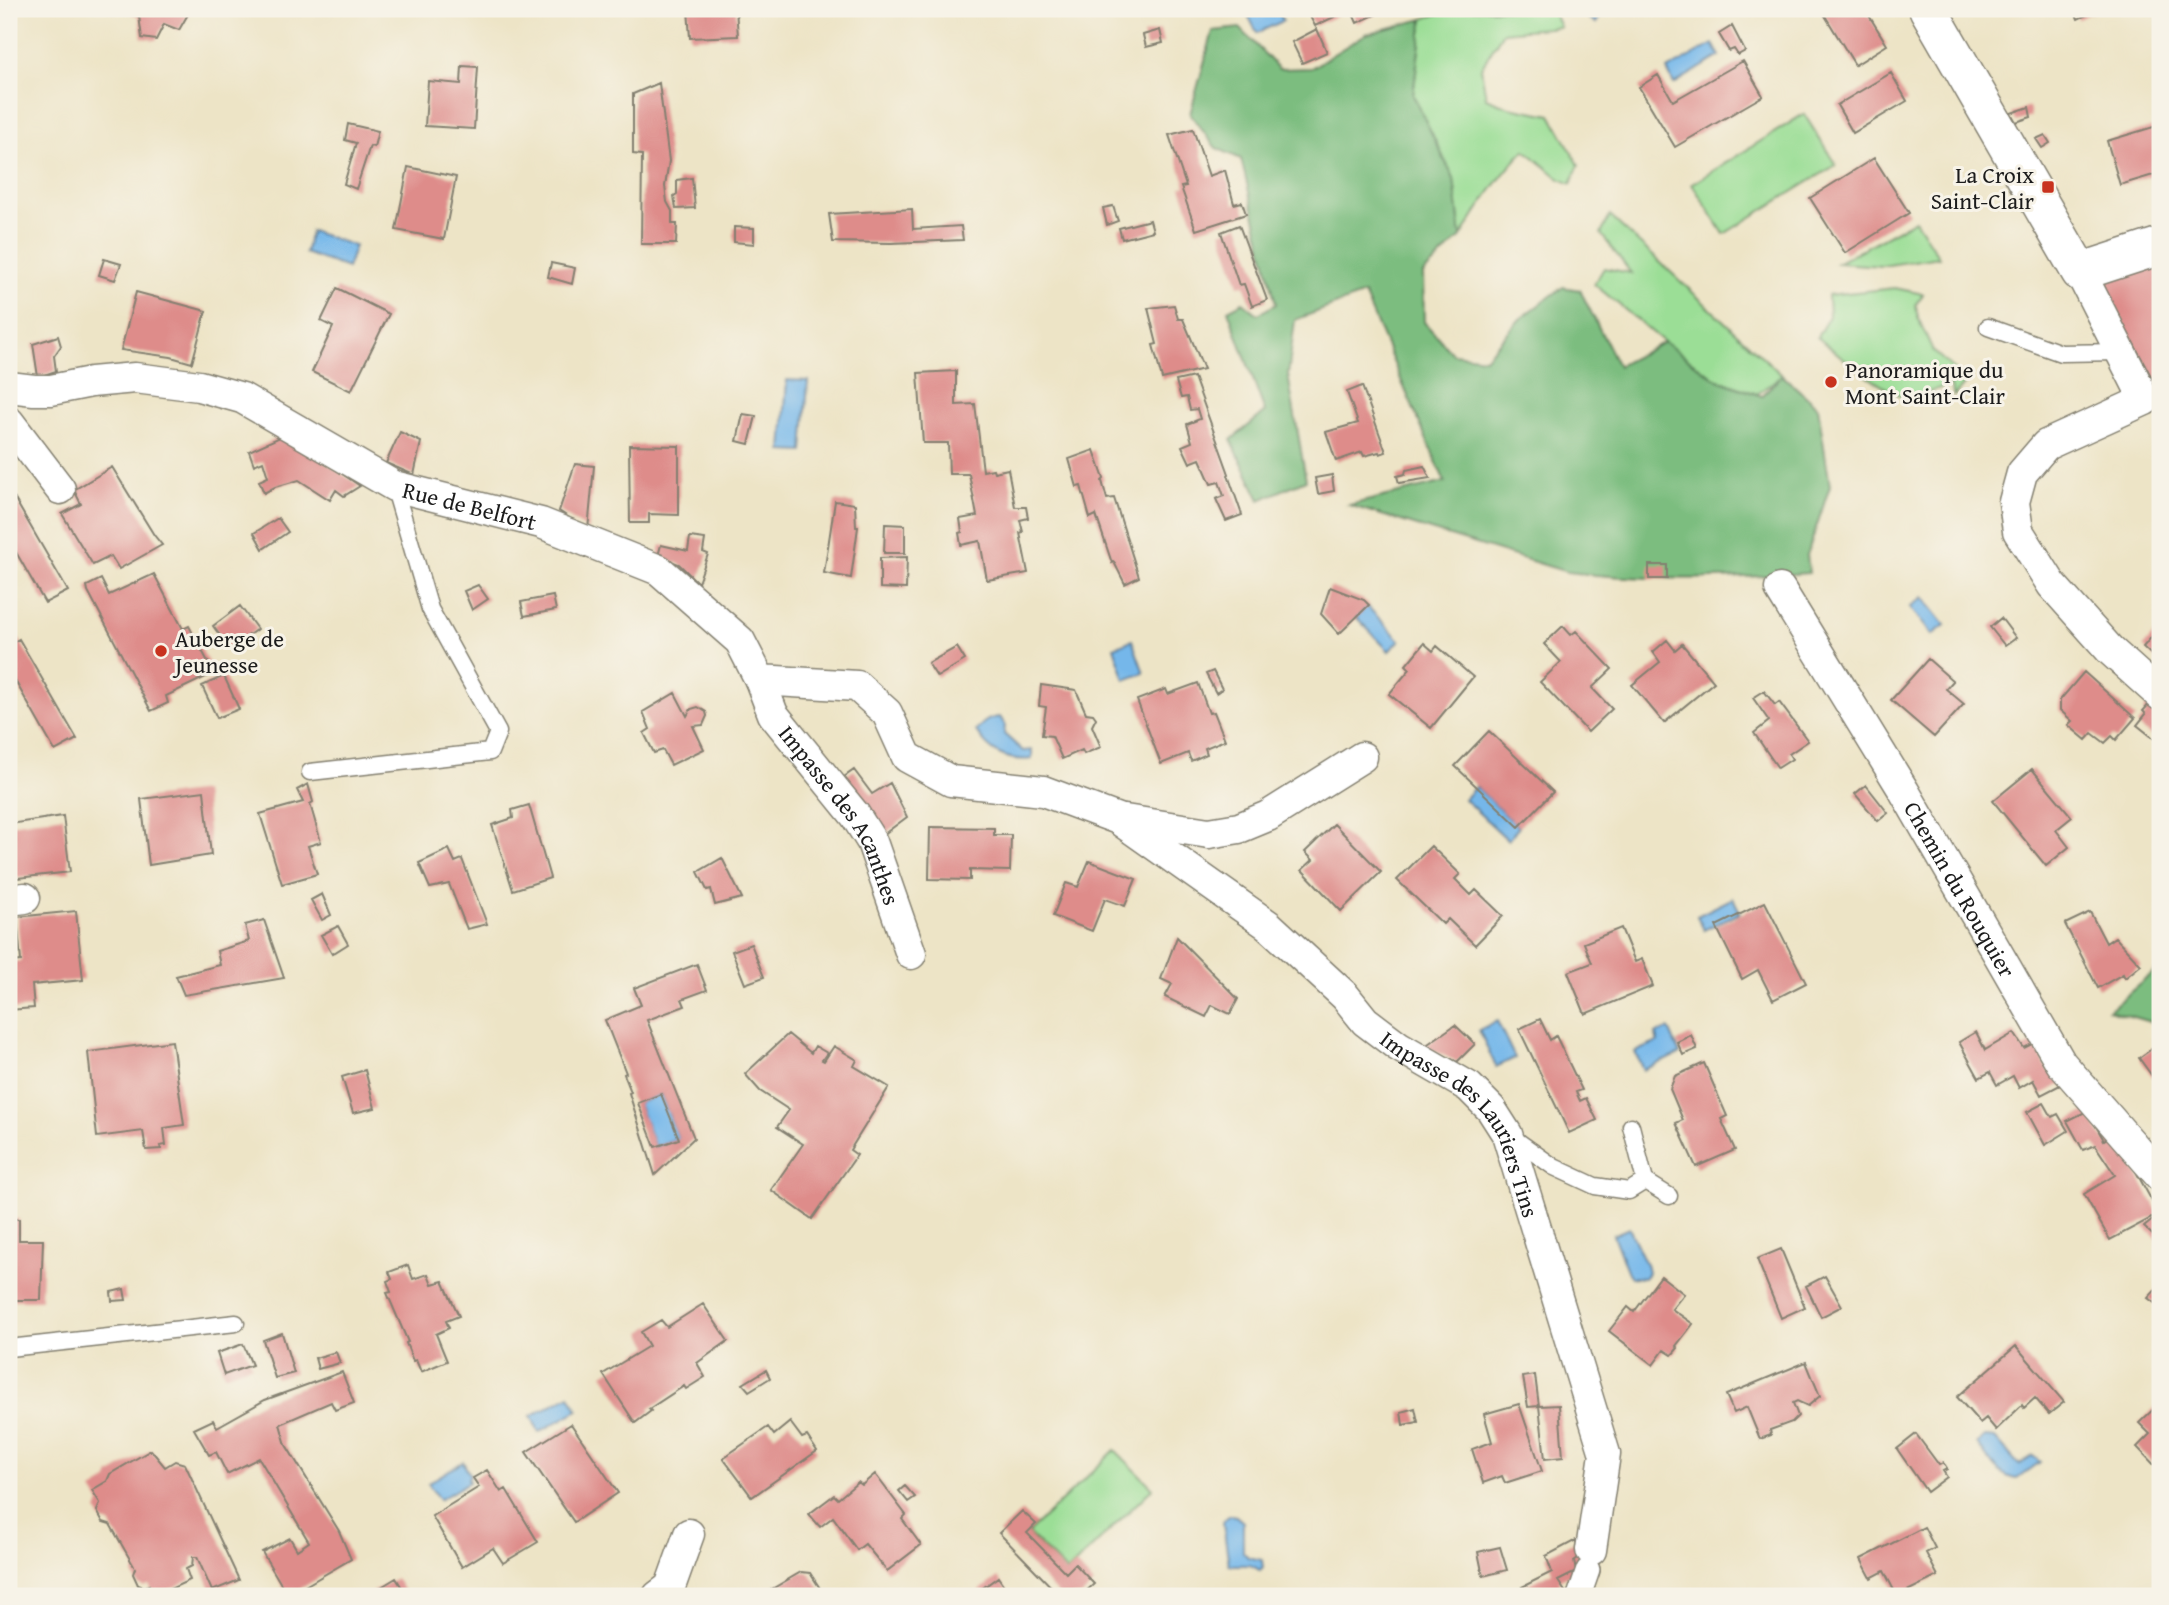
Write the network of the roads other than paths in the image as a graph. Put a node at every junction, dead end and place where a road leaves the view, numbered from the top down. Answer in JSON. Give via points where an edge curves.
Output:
{"nodes":[{"id":1,"x":1927,"y":9,"type":"edge"},
{"id":2,"x":2160,"y":246,"type":"edge"},
{"id":3,"x":2080,"y":272,"type":"junction"},
{"id":4,"x":1988,"y":327,"type":"dead end"},
{"id":5,"x":2120,"y":352,"type":"junction"},
{"id":6,"x":9,"y":387,"type":"edge"},
{"id":7,"x":9,"y":422,"type":"edge"},
{"id":8,"x":394,"y":486,"type":"junction"},
{"id":9,"x":60,"y":489,"type":"dead end"},
{"id":10,"x":1780,"y":589,"type":"dead end"},
{"id":11,"x":760,"y":680,"type":"junction"},
{"id":12,"x":2160,"y":695,"type":"edge"},
{"id":13,"x":1362,"y":757,"type":"dead end"},
{"id":14,"x":310,"y":772,"type":"dead end"},
{"id":15,"x":1118,"y":819,"type":"junction"},
{"id":16,"x":911,"y":954,"type":"dead end"},
{"id":17,"x":1631,"y":1126,"type":"dead end"},
{"id":18,"x":1507,"y":1134,"type":"junction"},
{"id":19,"x":2160,"y":1176,"type":"edge"},
{"id":20,"x":1645,"y":1181,"type":"junction"},
{"id":21,"x":1669,"y":1196,"type":"dead end"},
{"id":22,"x":236,"y":1323,"type":"dead end"},
{"id":23,"x":9,"y":1348,"type":"edge"},
{"id":24,"x":689,"y":1534,"type":"dead end"},
{"id":25,"x":1590,"y":1560,"type":"joint"},
{"id":26,"x":657,"y":1596,"type":"edge"},
{"id":27,"x":1578,"y":1596,"type":"edge"}],
"edges":[{"from":1,"to":3,"type":"street"},
{"from":2,"to":3,"type":"street"},
{"from":3,"to":5,"type":"street"},
{"from":4,"to":5,"type":"lane","via":[[2061,353]]},
{"from":5,"to":12,"type":"street","via":[[2145,400],[2046,445],[2022,473],[2014,502],[2018,531],[2052,585],[2110,650]]},
{"from":6,"to":8,"type":"street","name":"Rue de Belfort","via":[[51,390],[135,378],[214,389],[242,398]]},
{"from":7,"to":9,"type":"street"},
{"from":8,"to":11,"type":"street","name":"Rue de Belfort","via":[[541,523],[659,570],[740,641]]},
{"from":8,"to":14,"type":"lane","via":[[430,609],[498,732],[490,752]]},
{"from":10,"to":19,"type":"street","name":"Chemin du Rouquier","via":[[1904,791],[2061,1063]]},
{"from":11,"to":15,"type":"street","name":"Impasse des Lauriers Tins","via":[[857,686],[887,713],[907,757],[951,781],[1043,791]]},
{"from":11,"to":16,"type":"street","name":"Impasse des Acanthes","via":[[773,714],[855,814],[872,842]]},
{"from":13,"to":15,"type":"street","name":"Impasse des Lauriers Tins","via":[[1268,816],[1239,828],[1209,833]]},
{"from":15,"to":18,"type":"street","name":"Impasse des Lauriers Tins","via":[[1268,925],[1366,1021],[1398,1046],[1469,1087]]},
{"from":17,"to":20,"type":"lane"},
{"from":18,"to":20,"type":"lane","via":[[1554,1167],[1595,1186],[1629,1191]]},
{"from":18,"to":25,"type":"street","name":"Impasse des Lauriers Tins","via":[[1605,1454]]},
{"from":20,"to":21,"type":"lane"},
{"from":22,"to":23,"type":"lane"},
{"from":24,"to":26,"type":"street","via":[[670,1587]]},
{"from":25,"to":27,"type":"street"}]}
